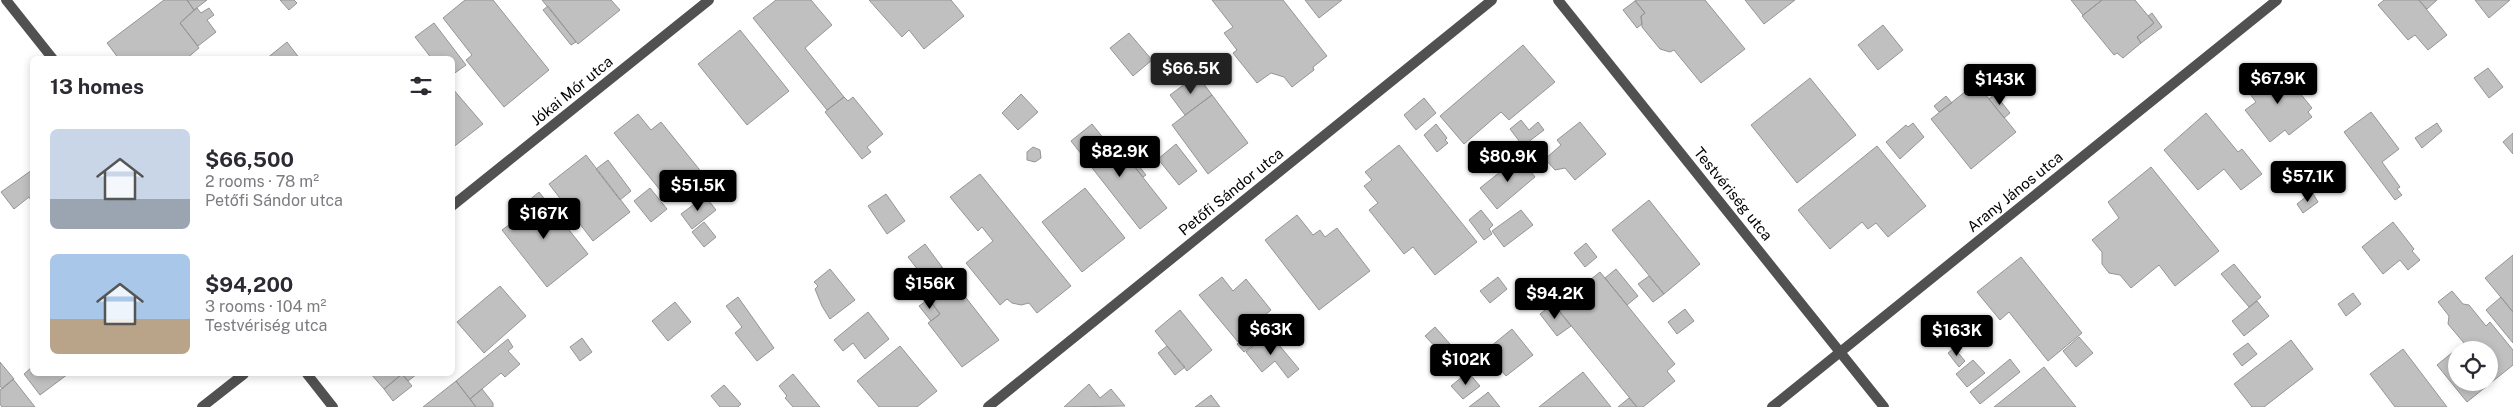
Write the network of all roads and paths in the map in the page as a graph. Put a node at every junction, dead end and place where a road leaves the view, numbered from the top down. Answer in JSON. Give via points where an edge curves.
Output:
{"nodes":[{"id":1,"x":6,"y":0,"type":"edge"},
{"id":2,"x":709,"y":0,"type":"edge"},
{"id":3,"x":1492,"y":0,"type":"edge"},
{"id":4,"x":1558,"y":0,"type":"edge"},
{"id":5,"x":2277,"y":0,"type":"edge"},
{"id":6,"x":51,"y":56,"type":"edge"},
{"id":7,"x":455,"y":204,"type":"edge"},
{"id":8,"x":1840,"y":352,"type":"junction"},
{"id":9,"x":241,"y":376,"type":"edge"},
{"id":10,"x":308,"y":376,"type":"edge"},
{"id":11,"x":202,"y":407,"type":"edge"},
{"id":12,"x":333,"y":407,"type":"edge"},
{"id":13,"x":988,"y":407,"type":"edge"},
{"id":14,"x":1772,"y":407,"type":"edge"},
{"id":15,"x":1884,"y":407,"type":"edge"}],
"edges":[{"from":1,"to":6,"type":"street"},
{"from":2,"to":7,"type":"street","name":"Jókai Mór utca"},
{"from":3,"to":13,"type":"street","name":"Petőfi Sándor utca"},
{"from":4,"to":8,"type":"street","name":"Testvériség utca"},
{"from":5,"to":8,"type":"street","name":"Arany János utca"},
{"from":8,"to":14,"type":"street","name":"Arany János utca"},
{"from":8,"to":15,"type":"street","name":"Testvériség utca"},
{"from":9,"to":11,"type":"street"},
{"from":10,"to":12,"type":"street"}]}
